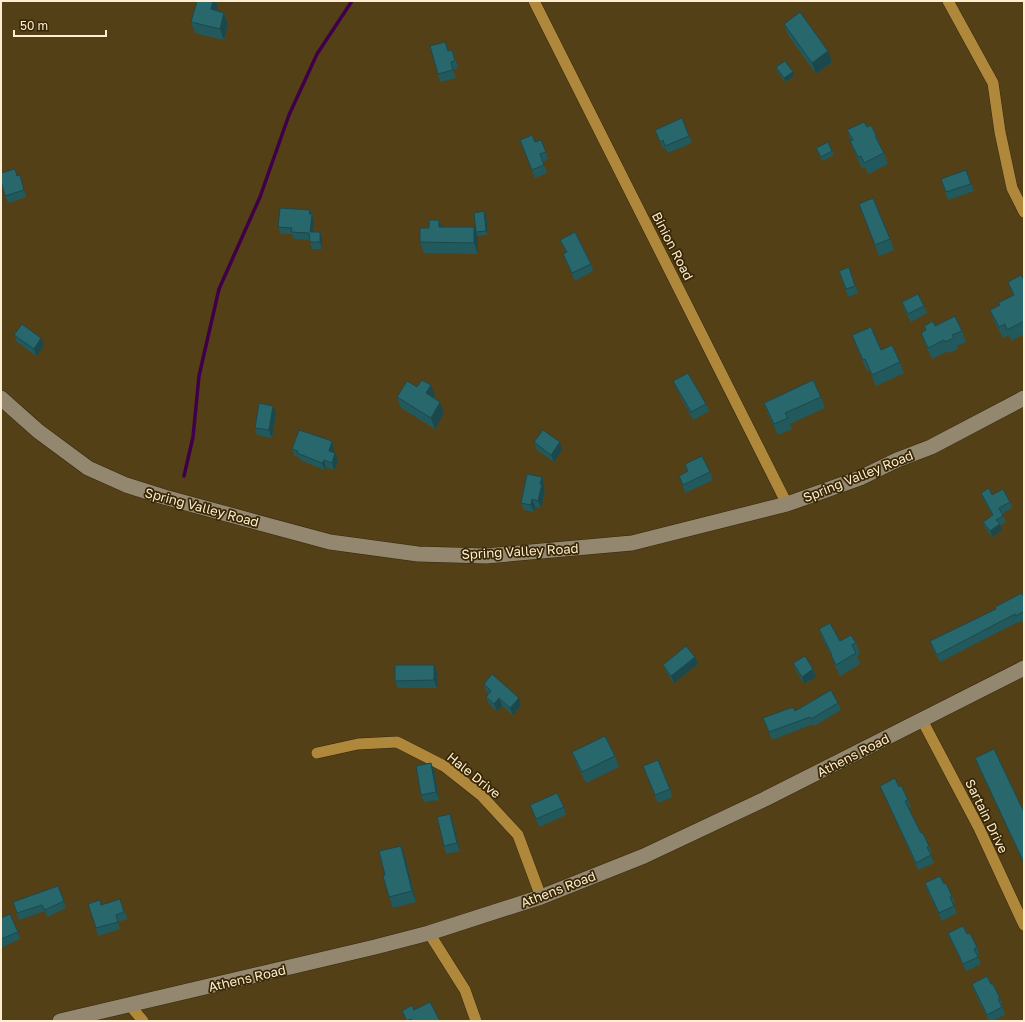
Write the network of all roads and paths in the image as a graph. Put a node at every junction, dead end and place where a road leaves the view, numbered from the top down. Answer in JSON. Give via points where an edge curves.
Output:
{"nodes":[{"id":1,"x":534,"y":1,"type":"edge"},
{"id":2,"x":948,"y":1,"type":"edge"},
{"id":3,"x":1024,"y":212,"type":"edge"},
{"id":4,"x":1,"y":398,"type":"edge"},
{"id":5,"x":1024,"y":398,"type":"edge"},
{"id":6,"x":787,"y":504,"type":"junction"},
{"id":7,"x":1024,"y":668,"type":"edge"},
{"id":8,"x":922,"y":720,"type":"junction"},
{"id":9,"x":317,"y":753,"type":"dead end"},
{"id":10,"x":541,"y":897,"type":"junction"},
{"id":11,"x":1024,"y":925,"type":"edge"},
{"id":12,"x":429,"y":933,"type":"junction"},
{"id":13,"x":129,"y":1004,"type":"junction"},
{"id":14,"x":60,"y":1021,"type":"edge"},
{"id":15,"x":143,"y":1021,"type":"edge"},
{"id":16,"x":476,"y":1021,"type":"edge"}],
"edges":[{"from":1,"to":6,"type":"street","name":"Binion Road"},
{"from":2,"to":3,"type":"street","via":[[993,83],[1012,188]]},
{"from":4,"to":6,"type":"street","name":"Spring Valley Road","via":[[38,431],[88,468],[126,486],[330,542],[418,554],[486,556],[632,543]]},
{"from":5,"to":6,"type":"street","name":"Spring Valley Road","via":[[931,447],[860,478]]},
{"from":7,"to":8,"type":"street","name":"Athens Road"},
{"from":8,"to":10,"type":"street","name":"Athens Road","via":[[644,856]]},
{"from":8,"to":11,"type":"street","name":"Sartain Drive","via":[[979,828]]},
{"from":9,"to":10,"type":"street","name":"Hale Drive","via":[[358,744],[397,742],[444,766],[482,796],[518,835]]},
{"from":10,"to":12,"type":"street","name":"Athens Road"},
{"from":12,"to":13,"type":"street","name":"Athens Road"},
{"from":12,"to":16,"type":"street","via":[[465,990]]},
{"from":13,"to":14,"type":"street","name":"Athens Road"},
{"from":13,"to":15,"type":"street"}]}
